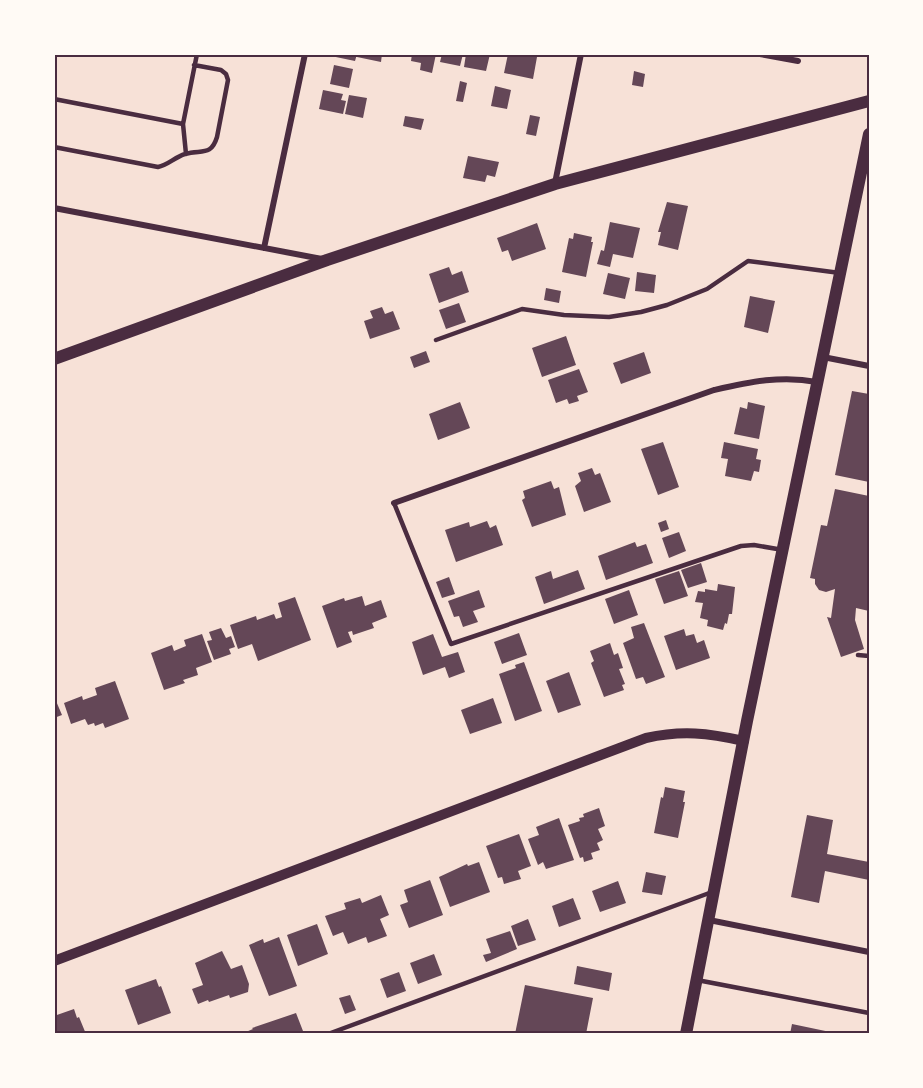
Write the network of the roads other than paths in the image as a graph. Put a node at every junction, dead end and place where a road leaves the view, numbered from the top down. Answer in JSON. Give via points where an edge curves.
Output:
{"nodes":[{"id":1,"x":197,"y":54,"type":"edge"},
{"id":2,"x":305,"y":54,"type":"edge"},
{"id":3,"x":581,"y":54,"type":"edge"},
{"id":4,"x":760,"y":54,"type":"edge"},
{"id":5,"x":798,"y":61,"type":"dead end"},
{"id":6,"x":195,"y":65,"type":"junction"},
{"id":7,"x":54,"y":99,"type":"edge"},
{"id":8,"x":869,"y":102,"type":"edge"},
{"id":9,"x":183,"y":124,"type":"junction"},
{"id":10,"x":869,"y":134,"type":"edge"},
{"id":11,"x":54,"y":147,"type":"edge"},
{"id":12,"x":186,"y":154,"type":"junction"},
{"id":13,"x":555,"y":184,"type":"junction"},
{"id":14,"x":54,"y":208,"type":"edge"},
{"id":15,"x":264,"y":248,"type":"junction"},
{"id":16,"x":327,"y":260,"type":"junction"},
{"id":17,"x":840,"y":273,"type":"junction"},
{"id":18,"x":436,"y":340,"type":"dead end"},
{"id":19,"x":823,"y":357,"type":"junction"},
{"id":20,"x":54,"y":359,"type":"edge"},
{"id":21,"x":869,"y":366,"type":"edge"},
{"id":22,"x":818,"y":382,"type":"junction"},
{"id":23,"x":394,"y":503,"type":"joint"},
{"id":24,"x":783,"y":550,"type":"junction"},
{"id":25,"x":858,"y":655,"type":"dead end"},
{"id":26,"x":869,"y":656,"type":"edge"},
{"id":27,"x":744,"y":741,"type":"junction"},
{"id":28,"x":714,"y":891,"type":"junction"},
{"id":29,"x":709,"y":920,"type":"junction"},
{"id":30,"x":869,"y":952,"type":"edge"},
{"id":31,"x":54,"y":961,"type":"edge"},
{"id":32,"x":697,"y":980,"type":"junction"},
{"id":33,"x":869,"y":1013,"type":"edge"},
{"id":34,"x":328,"y":1034,"type":"edge"},
{"id":35,"x":686,"y":1034,"type":"edge"}],
"edges":[{"from":1,"to":6,"type":"lane"},
{"from":2,"to":15,"type":"street"},
{"from":3,"to":13,"type":"street"},
{"from":4,"to":5,"type":"street"},
{"from":6,"to":9,"type":"lane"},
{"from":6,"to":12,"type":"lane","via":[[221,70],[228,80],[214,146]]},
{"from":7,"to":9,"type":"lane"},
{"from":8,"to":13,"type":"main road"},
{"from":9,"to":12,"type":"lane"},
{"from":10,"to":17,"type":"main road"},
{"from":11,"to":12,"type":"lane","via":[[158,167]]},
{"from":13,"to":16,"type":"main road"},
{"from":14,"to":15,"type":"street"},
{"from":15,"to":16,"type":"street"},
{"from":16,"to":20,"type":"main road"},
{"from":17,"to":18,"type":"lane","via":[[748,261],[707,289],[641,312],[609,317],[522,309]]},
{"from":17,"to":19,"type":"main road"},
{"from":19,"to":21,"type":"street"},
{"from":19,"to":22,"type":"main road"},
{"from":22,"to":23,"type":"street","via":[[761,379],[714,390]]},
{"from":22,"to":24,"type":"main road"},
{"from":23,"to":24,"type":"lane","via":[[451,644],[741,546]]},
{"from":24,"to":27,"type":"main road"},
{"from":25,"to":26,"type":"lane"},
{"from":27,"to":28,"type":"main road"},
{"from":27,"to":31,"type":"street","via":[[694,732],[646,738]]},
{"from":28,"to":29,"type":"main road"},
{"from":28,"to":34,"type":"lane"},
{"from":29,"to":30,"type":"street"},
{"from":29,"to":32,"type":"main road"},
{"from":32,"to":33,"type":"lane"},
{"from":32,"to":35,"type":"main road"}]}
